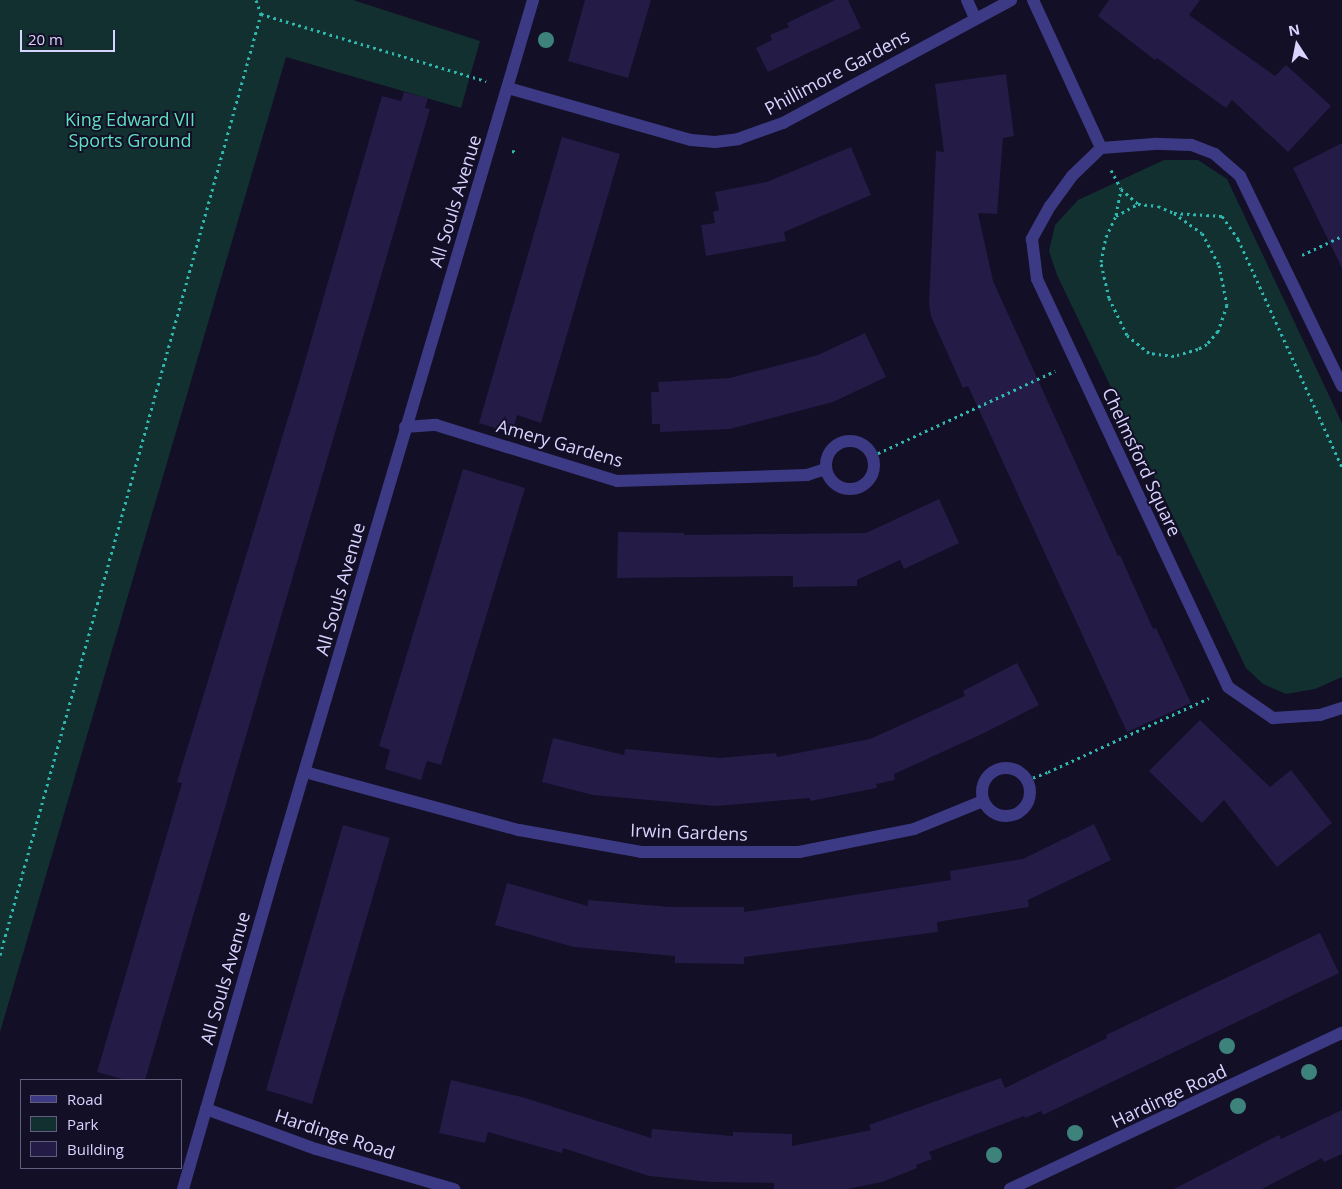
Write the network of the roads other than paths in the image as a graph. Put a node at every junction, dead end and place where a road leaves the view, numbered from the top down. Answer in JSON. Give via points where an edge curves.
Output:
{"nodes":[{"id":1,"x":533,"y":0,"type":"edge"},
{"id":2,"x":967,"y":0,"type":"edge"},
{"id":3,"x":1011,"y":0,"type":"edge"},
{"id":4,"x":1033,"y":0,"type":"edge"},
{"id":5,"x":975,"y":18,"type":"junction"},
{"id":6,"x":508,"y":88,"type":"junction"},
{"id":7,"x":1101,"y":148,"type":"junction"},
{"id":8,"x":1342,"y":386,"type":"edge"},
{"id":9,"x":405,"y":427,"type":"junction"},
{"id":10,"x":825,"y":469,"type":"junction"},
{"id":11,"x":1342,"y":708,"type":"edge"},
{"id":12,"x":305,"y":772,"type":"junction"},
{"id":13,"x":983,"y":801,"type":"junction"},
{"id":14,"x":1342,"y":1033,"type":"edge"},
{"id":15,"x":206,"y":1109,"type":"junction"},
{"id":16,"x":1016,"y":1188,"type":"edge"},
{"id":17,"x":183,"y":1189,"type":"edge"},
{"id":18,"x":454,"y":1189,"type":"edge"}],
"edges":[{"from":1,"to":6,"type":"street","name":"All Souls Avenue"},
{"from":2,"to":5,"type":"street"},
{"from":3,"to":5,"type":"street","name":"Phillimore Gardens"},
{"from":4,"to":7,"type":"street"},
{"from":5,"to":6,"type":"street","name":"Phillimore Gardens","via":[[783,123],[738,139],[715,142],[691,140]]},
{"from":6,"to":9,"type":"street","name":"All Souls Avenue"},
{"from":7,"to":8,"type":"street","via":[[1191,145],[1215,154],[1240,176]]},
{"from":7,"to":11,"type":"street","name":"Chelmsford Square","via":[[1072,176],[1032,239],[1037,279],[1228,687],[1273,718],[1320,715]]},
{"from":9,"to":10,"type":"street","name":"Amery Gardens","via":[[436,425],[616,481],[807,475]]},
{"from":9,"to":12,"type":"street","name":"All Souls Avenue"},
{"from":10,"to":10,"type":"street","via":[[829,452],[843,442],[860,443],[872,456],[873,472],[864,485],[856,488],[840,487],[828,477]]},
{"from":12,"to":13,"type":"street","name":"Irwin Gardens","via":[[519,830],[641,852],[799,852],[914,829]]},
{"from":12,"to":15,"type":"street","name":"All Souls Avenue"},
{"from":13,"to":13,"type":"street","via":[[981,789],[995,770],[1006,767],[1018,771],[1027,780],[1029,798],[1016,813],[1007,816],[997,814]]},
{"from":14,"to":16,"type":"street","name":"Hardinge Road"},
{"from":15,"to":17,"type":"street","name":"All Souls Avenue"},
{"from":15,"to":18,"type":"street","name":"Hardinge Road","via":[[316,1149]]}]}
